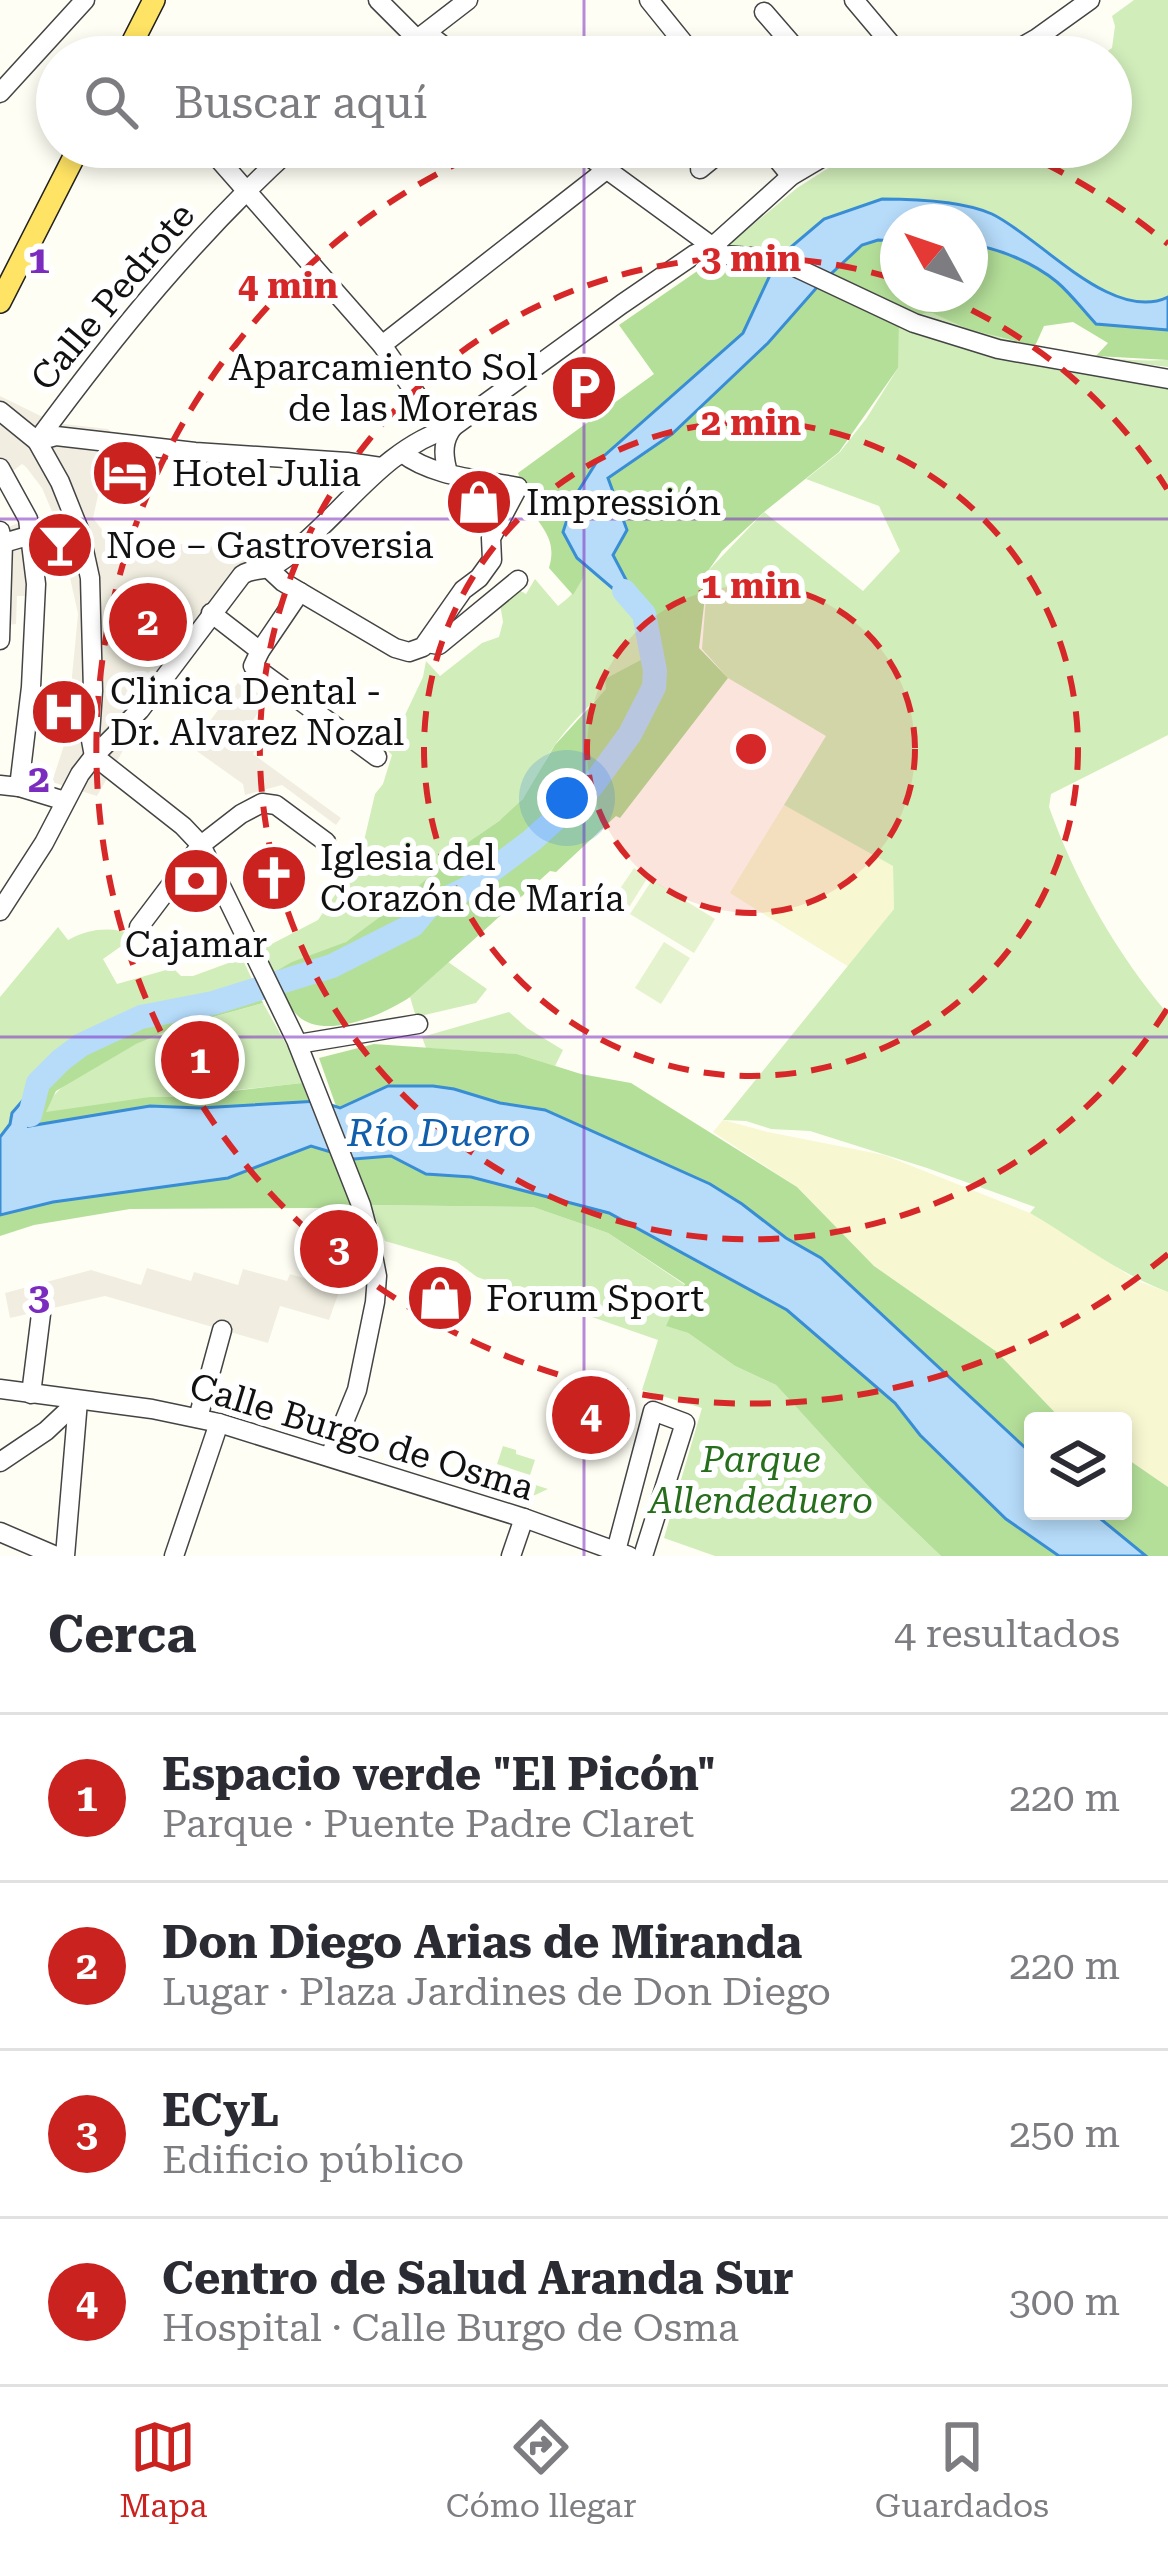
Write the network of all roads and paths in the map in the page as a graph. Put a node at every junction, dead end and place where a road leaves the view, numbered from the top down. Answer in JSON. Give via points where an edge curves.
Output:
{"nodes":[{"id":1,"x":85,"y":0,"type":"edge"},
{"id":2,"x":154,"y":0,"type":"edge"},
{"id":3,"x":378,"y":0,"type":"edge"},
{"id":4,"x":468,"y":0,"type":"edge"},
{"id":5,"x":649,"y":0,"type":"edge"},
{"id":6,"x":1090,"y":0,"type":"edge"},
{"id":7,"x":858,"y":1,"type":"edge"},
{"id":8,"x":1066,"y":7,"type":"edge"},
{"id":9,"x":764,"y":12,"type":"dead end"},
{"id":10,"x":52,"y":36,"type":"edge"},
{"id":11,"x":136,"y":36,"type":"edge"},
{"id":12,"x":422,"y":36,"type":"joint"},
{"id":13,"x":677,"y":36,"type":"edge"},
{"id":14,"x":784,"y":36,"type":"edge"},
{"id":15,"x":886,"y":36,"type":"edge"},
{"id":16,"x":1030,"y":36,"type":"edge"},
{"id":17,"x":36,"y":54,"type":"edge"},
{"id":18,"x":0,"y":93,"type":"edge"},
{"id":19,"x":68,"y":168,"type":"edge"},
{"id":20,"x":226,"y":168,"type":"edge"},
{"id":21,"x":270,"y":168,"type":"edge"},
{"id":22,"x":603,"y":168,"type":"edge"},
{"id":23,"x":784,"y":168,"type":"edge"},
{"id":24,"x":805,"y":168,"type":"edge"},
{"id":25,"x":606,"y":170,"type":"junction"},
{"id":26,"x":791,"y":176,"type":"junction"},
{"id":27,"x":245,"y":190,"type":"junction"},
{"id":28,"x":712,"y":247,"type":"junction"},
{"id":29,"x":0,"y":302,"type":"edge"},
{"id":30,"x":382,"y":345,"type":"junction"},
{"id":31,"x":1168,"y":379,"type":"edge"},
{"id":32,"x":0,"y":411,"type":"edge"},
{"id":33,"x":447,"y":428,"type":"junction"},
{"id":34,"x":38,"y":441,"type":"junction"},
{"id":35,"x":409,"y":449,"type":"junction"},
{"id":36,"x":347,"y":462,"type":"junction"},
{"id":37,"x":381,"y":467,"type":"junction"},
{"id":38,"x":0,"y":468,"type":"edge"},
{"id":39,"x":463,"y":472,"type":"junction"},
{"id":40,"x":361,"y":488,"type":"junction"},
{"id":41,"x":76,"y":522,"type":"junction"},
{"id":42,"x":32,"y":534,"type":"junction"},
{"id":43,"x":1,"y":539,"type":"edge"},
{"id":44,"x":34,"y":565,"type":"junction"},
{"id":45,"x":3,"y":567,"type":"edge"},
{"id":46,"x":258,"y":570,"type":"junction"},
{"id":47,"x":518,"y":580,"type":"dead end"},
{"id":48,"x":300,"y":592,"type":"junction"},
{"id":49,"x":211,"y":613,"type":"junction"},
{"id":50,"x":1,"y":619,"type":"edge"},
{"id":51,"x":0,"y":640,"type":"edge"},
{"id":52,"x":427,"y":644,"type":"junction"},
{"id":53,"x":260,"y":651,"type":"junction"},
{"id":54,"x":94,"y":756,"type":"junction"},
{"id":55,"x":377,"y":757,"type":"dead end"},
{"id":56,"x":10,"y":786,"type":"edge"},
{"id":57,"x":65,"y":801,"type":"junction"},
{"id":58,"x":326,"y":842,"type":"dead end"},
{"id":59,"x":201,"y":845,"type":"junction"},
{"id":60,"x":0,"y":910,"type":"edge"},
{"id":61,"x":140,"y":927,"type":"dead end"},
{"id":62,"x":418,"y":1024,"type":"dead end"},
{"id":63,"x":302,"y":1054,"type":"junction"},
{"id":64,"x":40,"y":1314,"type":"dead end"},
{"id":65,"x":222,"y":1330,"type":"dead end"},
{"id":66,"x":0,"y":1389,"type":"edge"},
{"id":67,"x":31,"y":1394,"type":"junction"},
{"id":68,"x":78,"y":1401,"type":"junction"},
{"id":69,"x":198,"y":1418,"type":"junction"},
{"id":70,"x":219,"y":1423,"type":"junction"},
{"id":71,"x":337,"y":1458,"type":"junction"},
{"id":72,"x":0,"y":1462,"type":"edge"},
{"id":73,"x":524,"y":1518,"type":"junction"},
{"id":74,"x":0,"y":1532,"type":"edge"},
{"id":75,"x":622,"y":1554,"type":"edge"},
{"id":76,"x":56,"y":1556,"type":"edge"},
{"id":77,"x":65,"y":1556,"type":"edge"},
{"id":78,"x":174,"y":1556,"type":"edge"},
{"id":79,"x":511,"y":1556,"type":"edge"},
{"id":80,"x":643,"y":1556,"type":"edge"}],
"edges":[{"from":1,"to":10,"type":"street"},
{"from":2,"to":11,"type":"main road"},
{"from":3,"to":12,"type":"street"},
{"from":4,"to":12,"type":"street"},
{"from":5,"to":13,"type":"street"},
{"from":6,"to":8,"type":"street"},
{"from":7,"to":15,"type":"street"},
{"from":8,"to":16,"type":"street"},
{"from":9,"to":14,"type":"street"},
{"from":17,"to":18,"type":"street"},
{"from":19,"to":29,"type":"main road"},
{"from":20,"to":27,"type":"street"},
{"from":21,"to":27,"type":"street","name":"Calle Pedrote"},
{"from":22,"to":25,"type":"street"},
{"from":23,"to":26,"type":"street"},
{"from":24,"to":26,"type":"street"},
{"from":25,"to":28,"type":"street"},
{"from":25,"to":30,"type":"street"},
{"from":26,"to":28,"type":"street"},
{"from":27,"to":30,"type":"street"},
{"from":27,"to":34,"type":"street","name":"Calle Pedrote","via":[[116,336]]},
{"from":28,"to":31,"type":"street","via":[[778,259],[922,327]]},
{"from":28,"to":33,"type":"street"},
{"from":30,"to":33,"type":"street"},
{"from":32,"to":34,"type":"street"},
{"from":33,"to":35,"type":"street"},
{"from":33,"to":39,"type":"street"},
{"from":34,"to":36,"type":"street","via":[[56,436]]},
{"from":34,"to":41,"type":"street"},
{"from":35,"to":37,"type":"street"},
{"from":35,"to":39,"type":"street","via":[[440,472]]},
{"from":36,"to":37,"type":"street"},
{"from":36,"to":40,"type":"street"},
{"from":37,"to":40,"type":"street"},
{"from":38,"to":42,"type":"street"},
{"from":39,"to":52,"type":"street","via":[[518,487],[491,538],[492,560]]},
{"from":40,"to":46,"type":"street","via":[[291,555]]},
{"from":41,"to":42,"type":"street"},
{"from":41,"to":54,"type":"street","via":[[90,578]]},
{"from":42,"to":43,"type":"street"},
{"from":42,"to":44,"type":"street"},
{"from":43,"to":45,"type":"street"},
{"from":44,"to":45,"type":"street"},
{"from":44,"to":56,"type":"street","via":[[31,687]]},
{"from":45,"to":50,"type":"street"},
{"from":46,"to":48,"type":"street"},
{"from":46,"to":49,"type":"street","via":[[236,581]]},
{"from":47,"to":52,"type":"street","via":[[439,645]]},
{"from":48,"to":52,"type":"street","via":[[395,648]]},
{"from":48,"to":53,"type":"street"},
{"from":49,"to":53,"type":"street"},
{"from":49,"to":54,"type":"street","via":[[140,710]]},
{"from":50,"to":51,"type":"street"},
{"from":53,"to":55,"type":"street","via":[[256,669]]},
{"from":54,"to":57,"type":"street"},
{"from":54,"to":59,"type":"street"},
{"from":56,"to":57,"type":"street"},
{"from":57,"to":60,"type":"street"},
{"from":58,"to":59,"type":"street","via":[[268,802]]},
{"from":59,"to":61,"type":"street"},
{"from":59,"to":63,"type":"street"},
{"from":62,"to":63,"type":"street"},
{"from":63,"to":71,"type":"street","via":[[361,1205],[376,1292]]},
{"from":64,"to":67,"type":"street"},
{"from":65,"to":69,"type":"street"},
{"from":66,"to":67,"type":"street","name":"Calle Burgo de Osma"},
{"from":67,"to":68,"type":"street","name":"Calle Burgo de Osma"},
{"from":68,"to":69,"type":"street","name":"Calle Burgo de Osma"},
{"from":68,"to":72,"type":"street"},
{"from":68,"to":77,"type":"street"},
{"from":69,"to":70,"type":"street","name":"Calle Burgo de Osma"},
{"from":70,"to":71,"type":"street","name":"Calle Burgo de Osma"},
{"from":70,"to":78,"type":"street"},
{"from":71,"to":73,"type":"street","name":"Calle Burgo de Osma"},
{"from":73,"to":75,"type":"street","name":"Calle Burgo de Osma"},
{"from":73,"to":79,"type":"street"},
{"from":74,"to":76,"type":"street"},
{"from":75,"to":80,"type":"street","via":[[653,1412],[685,1423]]}]}
